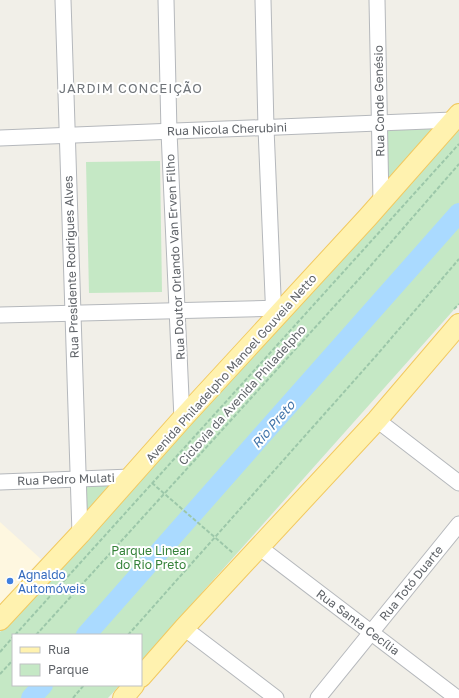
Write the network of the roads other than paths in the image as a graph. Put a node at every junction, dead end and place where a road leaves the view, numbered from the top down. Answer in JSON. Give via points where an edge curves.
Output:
{"nodes":[{"id":1,"x":63,"y":0,"type":"edge"},
{"id":2,"x":166,"y":0,"type":"edge"},
{"id":3,"x":263,"y":0,"type":"edge"},
{"id":4,"x":377,"y":0,"type":"edge"},
{"id":5,"x":456,"y":117,"type":"edge"},
{"id":6,"x":380,"y":123,"type":"junction"},
{"id":7,"x":266,"y":128,"type":"junction"},
{"id":8,"x":169,"y":132,"type":"junction"},
{"id":9,"x":67,"y":136,"type":"junction"},
{"id":10,"x":0,"y":138,"type":"edge"},
{"id":11,"x":381,"y":202,"type":"junction"},
{"id":12,"x":178,"y":311,"type":"junction"},
{"id":13,"x":278,"y":312,"type":"junction"},
{"id":14,"x":72,"y":314,"type":"junction"},
{"id":15,"x":0,"y":315,"type":"edge"},
{"id":16,"x":459,"y":324,"type":"edge"},
{"id":17,"x":182,"y":419,"type":"junction"},
{"id":18,"x":377,"y":420,"type":"junction"},
{"id":19,"x":131,"y":477,"type":"junction"},
{"id":20,"x":78,"y":479,"type":"junction"},
{"id":21,"x":0,"y":482,"type":"edge"},
{"id":22,"x":459,"y":483,"type":"edge"},
{"id":23,"x":459,"y":524,"type":"edge"},
{"id":24,"x":80,"y":534,"type":"junction"},
{"id":25,"x":259,"y":547,"type":"junction"},
{"id":26,"x":0,"y":620,"type":"edge"},
{"id":27,"x":184,"y":628,"type":"junction"},
{"id":28,"x":372,"y":633,"type":"junction"},
{"id":29,"x":142,"y":676,"type":"edge"},
{"id":30,"x":133,"y":686,"type":"edge"},
{"id":31,"x":123,"y":698,"type":"edge"},
{"id":32,"x":276,"y":698,"type":"edge"},
{"id":33,"x":318,"y":698,"type":"edge"},
{"id":34,"x":457,"y":698,"type":"edge"}],
"edges":[{"from":1,"to":9,"type":"street","name":"Rua Presidente Rodrigues Alves"},
{"from":2,"to":8,"type":"street","name":"Rua Doutor Orlando Van Erven Filho"},
{"from":3,"to":7,"type":"street"},
{"from":4,"to":6,"type":"street","name":"Rua Conde Genésio"},
{"from":5,"to":6,"type":"street","name":"Rua Nicola Cherubini"},
{"from":5,"to":11,"type":"main road","name":"Avenida Philadelpho Manoel Gouveia Netto"},
{"from":6,"to":7,"type":"street","name":"Rua Nicola Cherubini"},
{"from":6,"to":11,"type":"street","name":"Rua Conde Genésio"},
{"from":7,"to":8,"type":"street","name":"Rua Nicola Cherubini"},
{"from":7,"to":13,"type":"street"},
{"from":8,"to":9,"type":"street","name":"Rua Nicola Cherubini"},
{"from":8,"to":12,"type":"street","name":"Rua Doutor Orlando Van Erven Filho"},
{"from":9,"to":10,"type":"street","name":"Rua Nicola Cherubini"},
{"from":9,"to":14,"type":"street","name":"Rua Presidente Rodrigues Alves"},
{"from":11,"to":13,"type":"main road","name":"Avenida Philadelpho Manoel Gouveia Netto"},
{"from":12,"to":13,"type":"street"},
{"from":12,"to":14,"type":"street"},
{"from":12,"to":17,"type":"street","name":"Rua Doutor Orlando Van Erven Filho"},
{"from":13,"to":17,"type":"main road","name":"Avenida Philadelpho Manoel Gouveia Netto"},
{"from":14,"to":15,"type":"street"},
{"from":14,"to":20,"type":"street","name":"Rua Presidente Rodrigues Alves"},
{"from":16,"to":18,"type":"main road"},
{"from":17,"to":19,"type":"main road","name":"Avenida Philadelpho Manoel Gouveia Netto"},
{"from":18,"to":22,"type":"street"},
{"from":18,"to":25,"type":"main road"},
{"from":19,"to":20,"type":"street","name":"Rua Pedro Mulati"},
{"from":19,"to":24,"type":"main road","name":"Avenida Philadelpho Manoel Gouveia Netto"},
{"from":20,"to":21,"type":"street","name":"Rua Pedro Mulati"},
{"from":20,"to":24,"type":"street","name":"Rua Presidente Rodrigues Alves"},
{"from":23,"to":28,"type":"street","name":"Rua Totó Duarte"},
{"from":24,"to":26,"type":"main road","name":"Avenida Philadelpho Manoel Gouveia Netto"},
{"from":25,"to":27,"type":"main road"},
{"from":25,"to":28,"type":"street","name":"Rua Santa Cecília"},
{"from":27,"to":29,"type":"main road"},
{"from":27,"to":32,"type":"street"},
{"from":28,"to":33,"type":"street","name":"Rua Totó Duarte"},
{"from":28,"to":34,"type":"street","name":"Rua Santa Cecília"},
{"from":30,"to":31,"type":"main road"}]}
